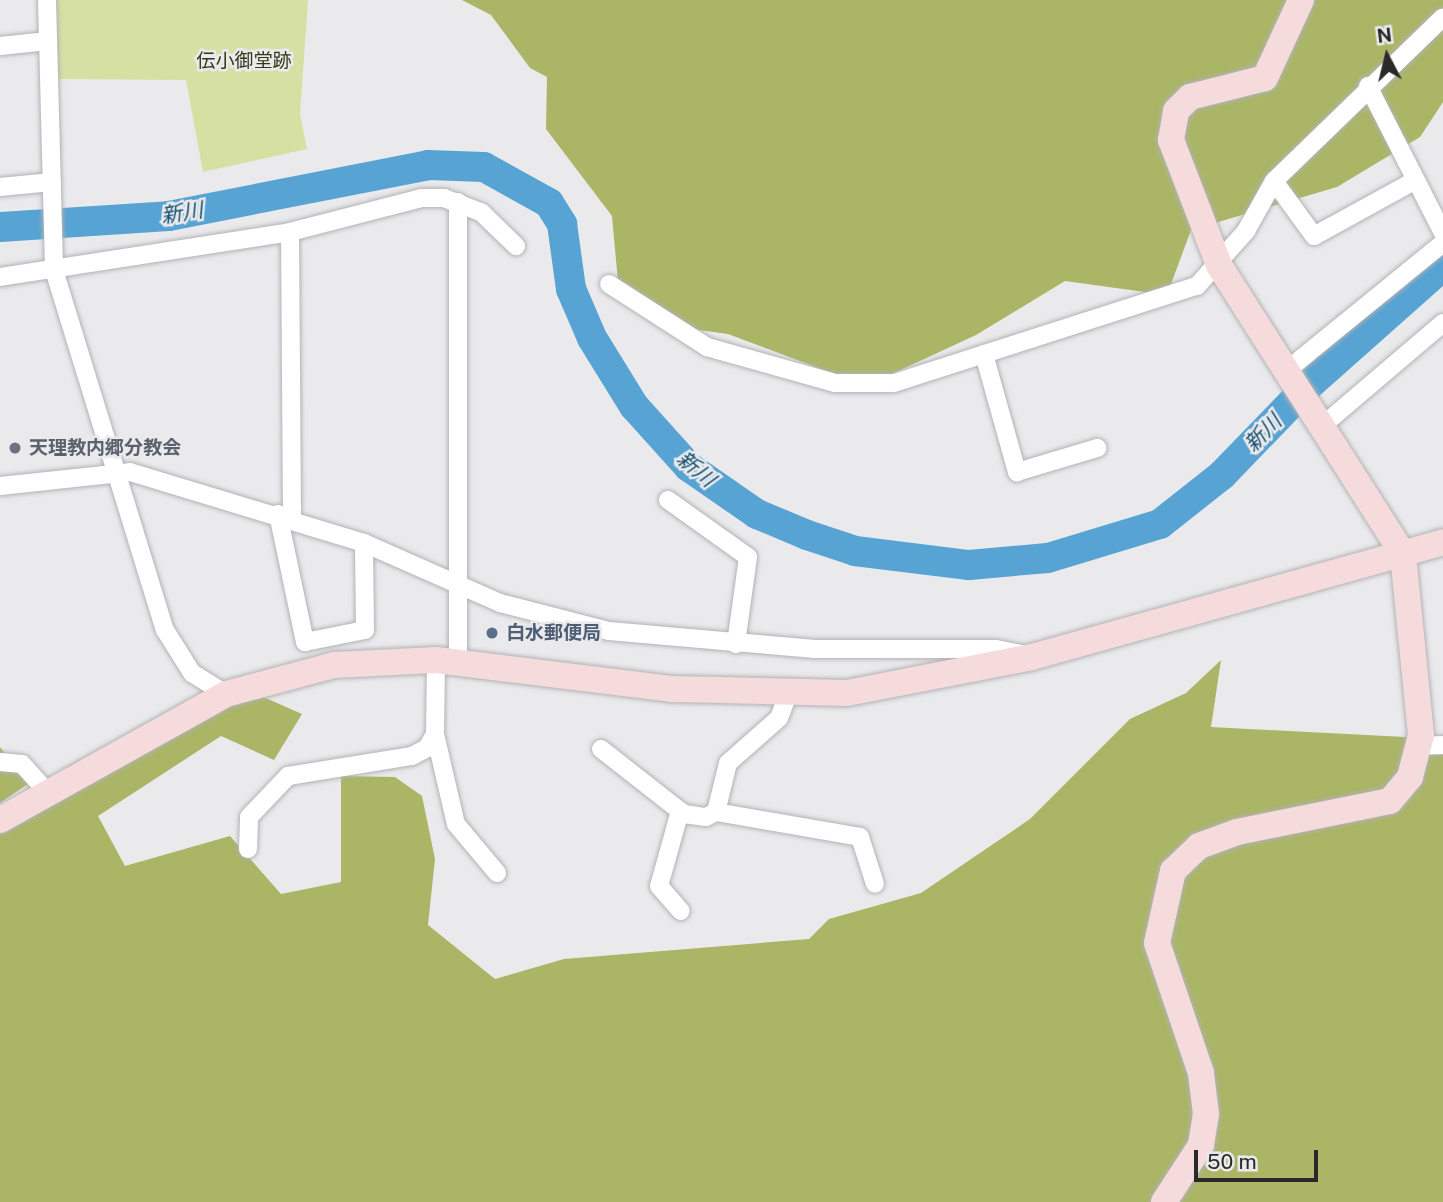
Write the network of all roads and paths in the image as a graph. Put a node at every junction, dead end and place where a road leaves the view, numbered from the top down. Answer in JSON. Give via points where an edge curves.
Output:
{"nodes":[{"id":1,"x":47,"y":0,"type":"edge"},
{"id":2,"x":1301,"y":0,"type":"edge"},
{"id":3,"x":1443,"y":17,"type":"edge"},
{"id":4,"x":48,"y":41,"type":"junction"},
{"id":5,"x":0,"y":46,"type":"edge"},
{"id":6,"x":1368,"y":86,"type":"junction"},
{"id":7,"x":1416,"y":180,"type":"junction"},
{"id":8,"x":1274,"y":181,"type":"junction"},
{"id":9,"x":52,"y":186,"type":"junction"},
{"id":10,"x":0,"y":187,"type":"edge"},
{"id":11,"x":458,"y":202,"type":"junction"},
{"id":12,"x":290,"y":232,"type":"junction"},
{"id":13,"x":1443,"y":233,"type":"edge"},
{"id":14,"x":1443,"y":243,"type":"edge"},
{"id":15,"x":516,"y":246,"type":"dead end"},
{"id":16,"x":1219,"y":265,"type":"junction"},
{"id":17,"x":54,"y":270,"type":"junction"},
{"id":18,"x":0,"y":277,"type":"edge"},
{"id":19,"x":609,"y":284,"type":"dead end"},
{"id":20,"x":1443,"y":323,"type":"edge"},
{"id":21,"x":984,"y":354,"type":"junction"},
{"id":22,"x":1287,"y":373,"type":"junction"},
{"id":23,"x":1320,"y":424,"type":"junction"},
{"id":24,"x":1097,"y":448,"type":"dead end"},
{"id":25,"x":114,"y":471,"type":"junction"},
{"id":26,"x":0,"y":486,"type":"edge"},
{"id":27,"x":668,"y":500,"type":"dead end"},
{"id":28,"x":285,"y":516,"type":"junction"},
{"id":29,"x":1443,"y":542,"type":"edge"},
{"id":30,"x":364,"y":543,"type":"junction"},
{"id":31,"x":1403,"y":554,"type":"junction"},
{"id":32,"x":462,"y":587,"type":"junction"},
{"id":33,"x":736,"y":644,"type":"junction"},
{"id":34,"x":1032,"y":657,"type":"junction"},
{"id":35,"x":447,"y":661,"type":"junction"},
{"id":36,"x":226,"y":694,"type":"junction"},
{"id":37,"x":787,"y":697,"type":"junction"},
{"id":38,"x":435,"y":734,"type":"junction"},
{"id":39,"x":1431,"y":746,"type":"edge"},
{"id":40,"x":601,"y":749,"type":"dead end"},
{"id":41,"x":0,"y":762,"type":"edge"},
{"id":42,"x":46,"y":791,"type":"junction"},
{"id":43,"x":680,"y":811,"type":"junction"},
{"id":44,"x":716,"y":812,"type":"junction"},
{"id":45,"x":0,"y":820,"type":"edge"},
{"id":46,"x":248,"y":849,"type":"dead end"},
{"id":47,"x":497,"y":873,"type":"dead end"},
{"id":48,"x":875,"y":884,"type":"dead end"},
{"id":49,"x":681,"y":911,"type":"dead end"},
{"id":50,"x":1164,"y":1202,"type":"edge"}],
"edges":[{"from":1,"to":4,"type":"street"},
{"from":2,"to":16,"type":"street","via":[[1265,78],[1210,88],[1176,111],[1174,156]]},
{"from":3,"to":6,"type":"street"},
{"from":4,"to":5,"type":"street"},
{"from":4,"to":9,"type":"street"},
{"from":6,"to":7,"type":"street"},
{"from":6,"to":8,"type":"street"},
{"from":7,"to":8,"type":"street","via":[[1314,236]]},
{"from":7,"to":13,"type":"street"},
{"from":8,"to":16,"type":"street"},
{"from":9,"to":10,"type":"street"},
{"from":9,"to":17,"type":"street"},
{"from":11,"to":12,"type":"street","via":[[421,198]]},
{"from":11,"to":15,"type":"street","via":[[481,212]]},
{"from":11,"to":32,"type":"street"},
{"from":12,"to":17,"type":"street"},
{"from":12,"to":28,"type":"street"},
{"from":14,"to":22,"type":"street"},
{"from":16,"to":21,"type":"street","via":[[1197,286]]},
{"from":16,"to":22,"type":"street"},
{"from":17,"to":18,"type":"street"},
{"from":17,"to":25,"type":"street"},
{"from":19,"to":21,"type":"street","via":[[707,347],[835,383],[894,383]]},
{"from":20,"to":23,"type":"street"},
{"from":21,"to":24,"type":"street","via":[[1017,472]]},
{"from":22,"to":23,"type":"street"},
{"from":23,"to":31,"type":"street"},
{"from":25,"to":26,"type":"street"},
{"from":25,"to":28,"type":"street"},
{"from":25,"to":36,"type":"street","via":[[164,630],[192,673]]},
{"from":27,"to":33,"type":"street","via":[[748,557]]},
{"from":28,"to":30,"type":"street"},
{"from":28,"to":30,"type":"street","via":[[305,642],[365,630]]},
{"from":29,"to":31,"type":"street"},
{"from":30,"to":32,"type":"street"},
{"from":31,"to":34,"type":"street"},
{"from":31,"to":39,"type":"street"},
{"from":32,"to":33,"type":"street","via":[[609,631]]},
{"from":32,"to":35,"type":"street"},
{"from":33,"to":34,"type":"street","via":[[901,653],[996,649]]},
{"from":34,"to":37,"type":"street","via":[[905,686]]},
{"from":35,"to":36,"type":"street","via":[[334,665]]},
{"from":35,"to":37,"type":"street"},
{"from":35,"to":38,"type":"street"},
{"from":36,"to":42,"type":"street"},
{"from":37,"to":44,"type":"street","via":[[779,718],[728,763]]},
{"from":38,"to":46,"type":"street","via":[[412,756],[288,776],[249,817]]},
{"from":38,"to":47,"type":"street","via":[[456,824]]},
{"from":39,"to":50,"type":"street","via":[[1391,801],[1237,832],[1199,846],[1173,871],[1157,943],[1201,1073],[1206,1114],[1200,1145]]},
{"from":40,"to":43,"type":"street"},
{"from":41,"to":42,"type":"street","via":[[22,764]]},
{"from":42,"to":45,"type":"street"},
{"from":43,"to":44,"type":"street","via":[[706,817]]},
{"from":43,"to":49,"type":"street","via":[[659,886]]},
{"from":44,"to":48,"type":"street","via":[[860,837]]}]}
